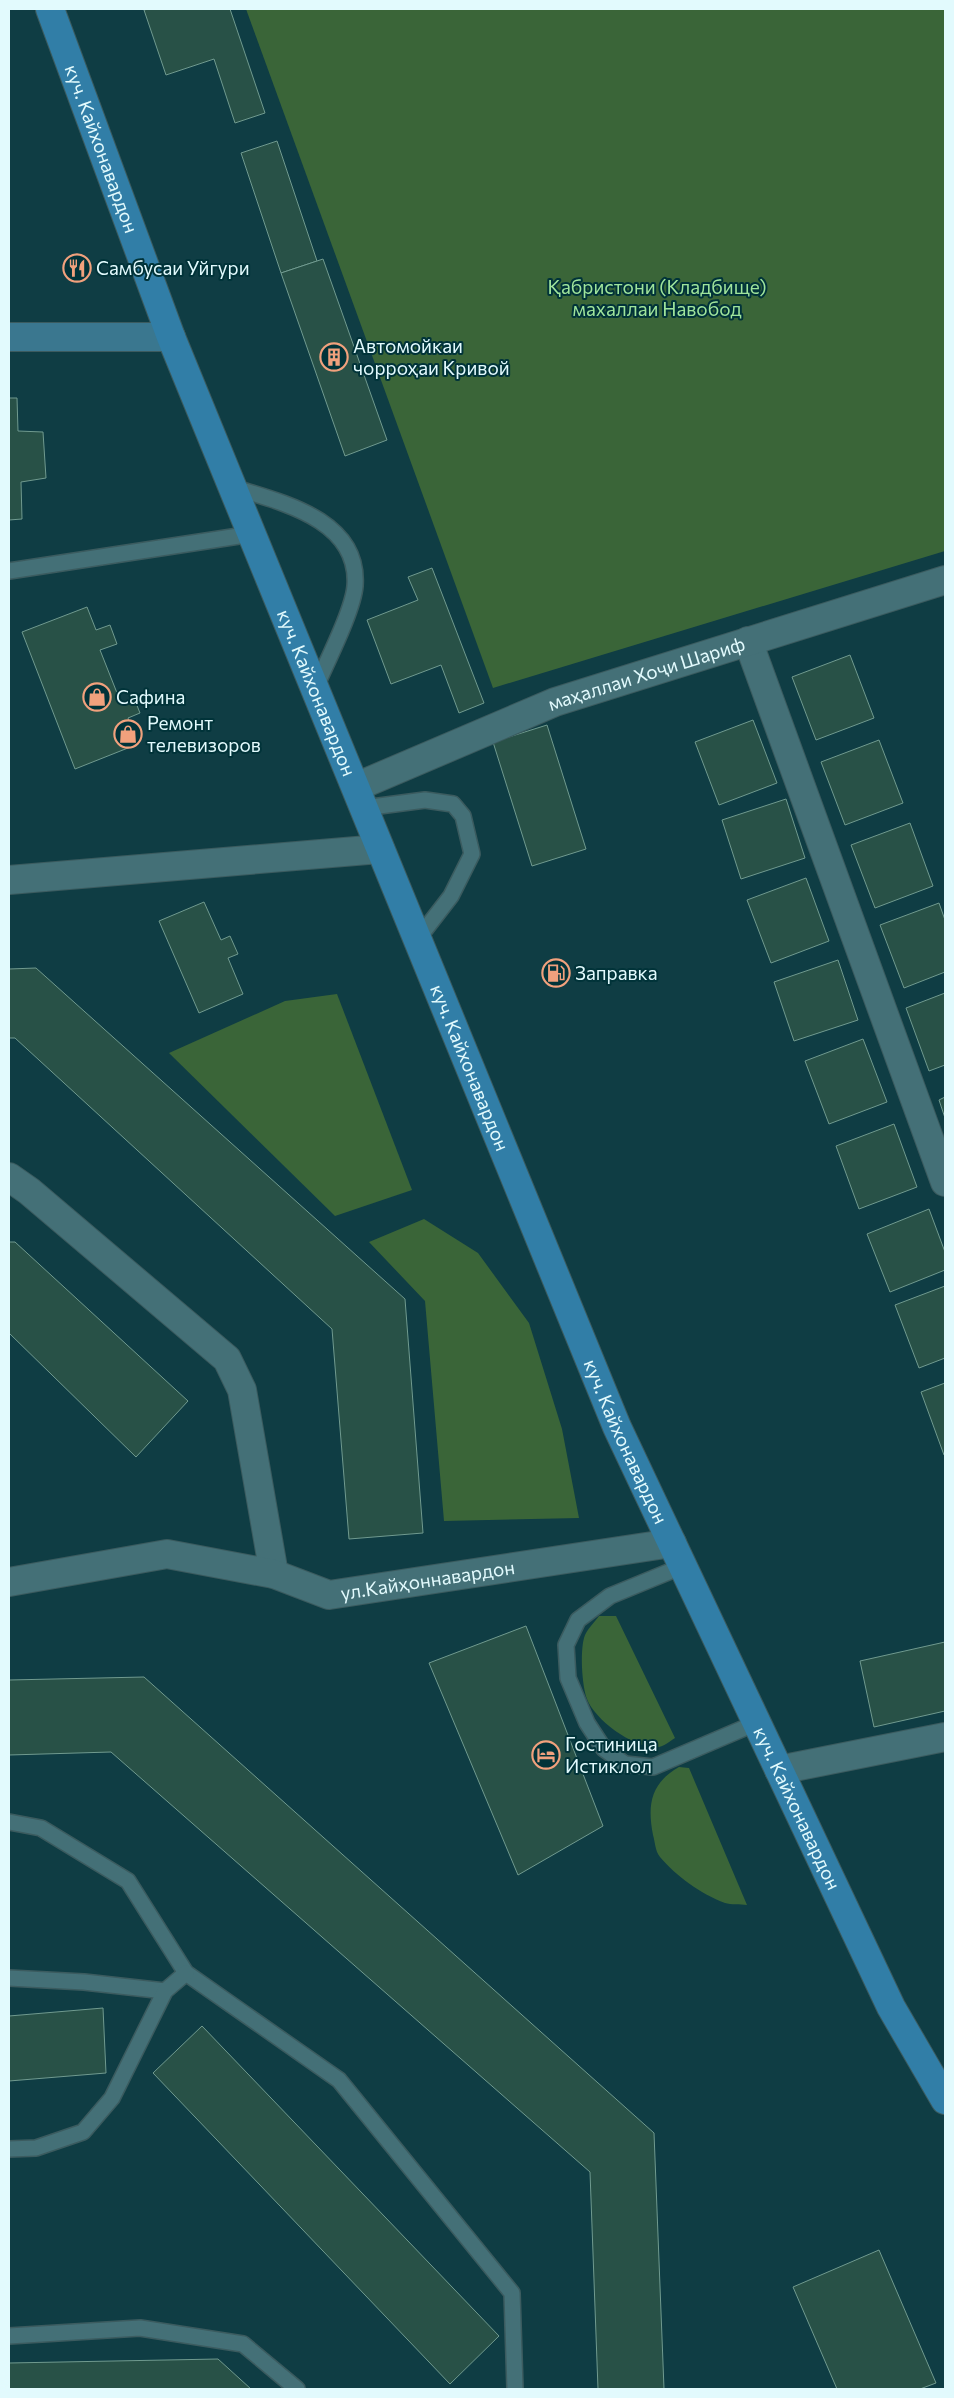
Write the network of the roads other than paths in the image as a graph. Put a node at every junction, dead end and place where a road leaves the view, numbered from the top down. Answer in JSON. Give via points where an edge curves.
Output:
{"nodes":[{"id":1,"x":50,"y":9,"type":"edge"},
{"id":2,"x":9,"y":337,"type":"edge"},
{"id":3,"x":171,"y":337,"type":"junction"},
{"id":4,"x":232,"y":486,"type":"junction"},
{"id":5,"x":252,"y":534,"type":"junction"},
{"id":6,"x":9,"y":571,"type":"edge"},
{"id":7,"x":945,"y":580,"type":"edge"},
{"id":8,"x":748,"y":642,"type":"junction"},
{"id":9,"x":315,"y":689,"type":"junction"},
{"id":10,"x":360,"y":798,"type":"junction"},
{"id":11,"x":380,"y":849,"type":"junction"},
{"id":12,"x":9,"y":880,"type":"edge"},
{"id":13,"x":417,"y":940,"type":"junction"},
{"id":14,"x":9,"y":1177,"type":"edge"},
{"id":15,"x":945,"y":1182,"type":"edge"},
{"id":16,"x":677,"y":1555,"type":"junction"},
{"id":17,"x":274,"y":1574,"type":"junction"},
{"id":18,"x":9,"y":1582,"type":"edge"},
{"id":19,"x":756,"y":1723,"type":"junction"},
{"id":20,"x":945,"y":1737,"type":"edge"},
{"id":21,"x":779,"y":1770,"type":"junction"},
{"id":22,"x":9,"y":1822,"type":"edge"},
{"id":23,"x":186,"y":1974,"type":"junction"},
{"id":24,"x":9,"y":1978,"type":"edge"},
{"id":25,"x":165,"y":1991,"type":"junction"},
{"id":26,"x":945,"y":2100,"type":"edge"},
{"id":27,"x":9,"y":2149,"type":"edge"},
{"id":28,"x":9,"y":2336,"type":"edge"},
{"id":29,"x":297,"y":2389,"type":"edge"},
{"id":30,"x":514,"y":2389,"type":"edge"}],
"edges":[{"from":1,"to":3,"type":"main road","name":"куч. Кайхонавардон"},
{"from":2,"to":3,"type":"street"},
{"from":3,"to":4,"type":"main road","name":"куч. Кайхонавардон"},
{"from":4,"to":5,"type":"main road","name":"куч. Кайхонавардон"},
{"from":4,"to":9,"type":"lane","via":[[302,509],[328,527],[350,553],[355,587]]},
{"from":5,"to":6,"type":"lane"},
{"from":5,"to":9,"type":"main road","name":"куч. Кайхонавардон"},
{"from":7,"to":8,"type":"street","name":"маҳаллаи Хоҷи Шариф"},
{"from":8,"to":10,"type":"street","name":"маҳаллаи Хоҷи Шариф","via":[[555,702]]},
{"from":8,"to":15,"type":"street"},
{"from":9,"to":10,"type":"main road","name":"куч. Кайхонавардон"},
{"from":10,"to":11,"type":"main road","name":"куч. Кайхонавардон"},
{"from":10,"to":13,"type":"lane","via":[[453,804],[463,816],[472,854],[451,896]]},
{"from":11,"to":12,"type":"street"},
{"from":11,"to":13,"type":"main road","name":"куч. Кайхонавардон"},
{"from":13,"to":16,"type":"main road","name":"куч. Кайхонавардон","via":[[617,1427]]},
{"from":14,"to":17,"type":"street","via":[[227,1359],[242,1390]]},
{"from":16,"to":17,"type":"street","name":"ул.Кайҳоннавардон","via":[[329,1595]]},
{"from":16,"to":19,"type":"main road","name":"куч. Кайхонавардон"},
{"from":16,"to":19,"type":"lane","via":[[578,1620],[566,1645],[568,1678],[587,1723],[604,1749],[625,1764],[653,1767]]},
{"from":17,"to":18,"type":"street","name":"ул.Кайҳоннавардон","via":[[167,1554]]},
{"from":19,"to":21,"type":"main road","name":"куч. Кайхонавардон"},
{"from":20,"to":21,"type":"street"},
{"from":21,"to":26,"type":"main road","name":"куч. Кайхонавардон","via":[[891,2007]]},
{"from":22,"to":23,"type":"lane","via":[[41,1828],[128,1881]]},
{"from":23,"to":25,"type":"lane"},
{"from":23,"to":30,"type":"lane","via":[[339,2080],[512,2293]]},
{"from":24,"to":25,"type":"lane"},
{"from":25,"to":27,"type":"lane","via":[[112,2098],[83,2132],[36,2148]]},
{"from":28,"to":29,"type":"lane","via":[[140,2328],[243,2344]]}]}
